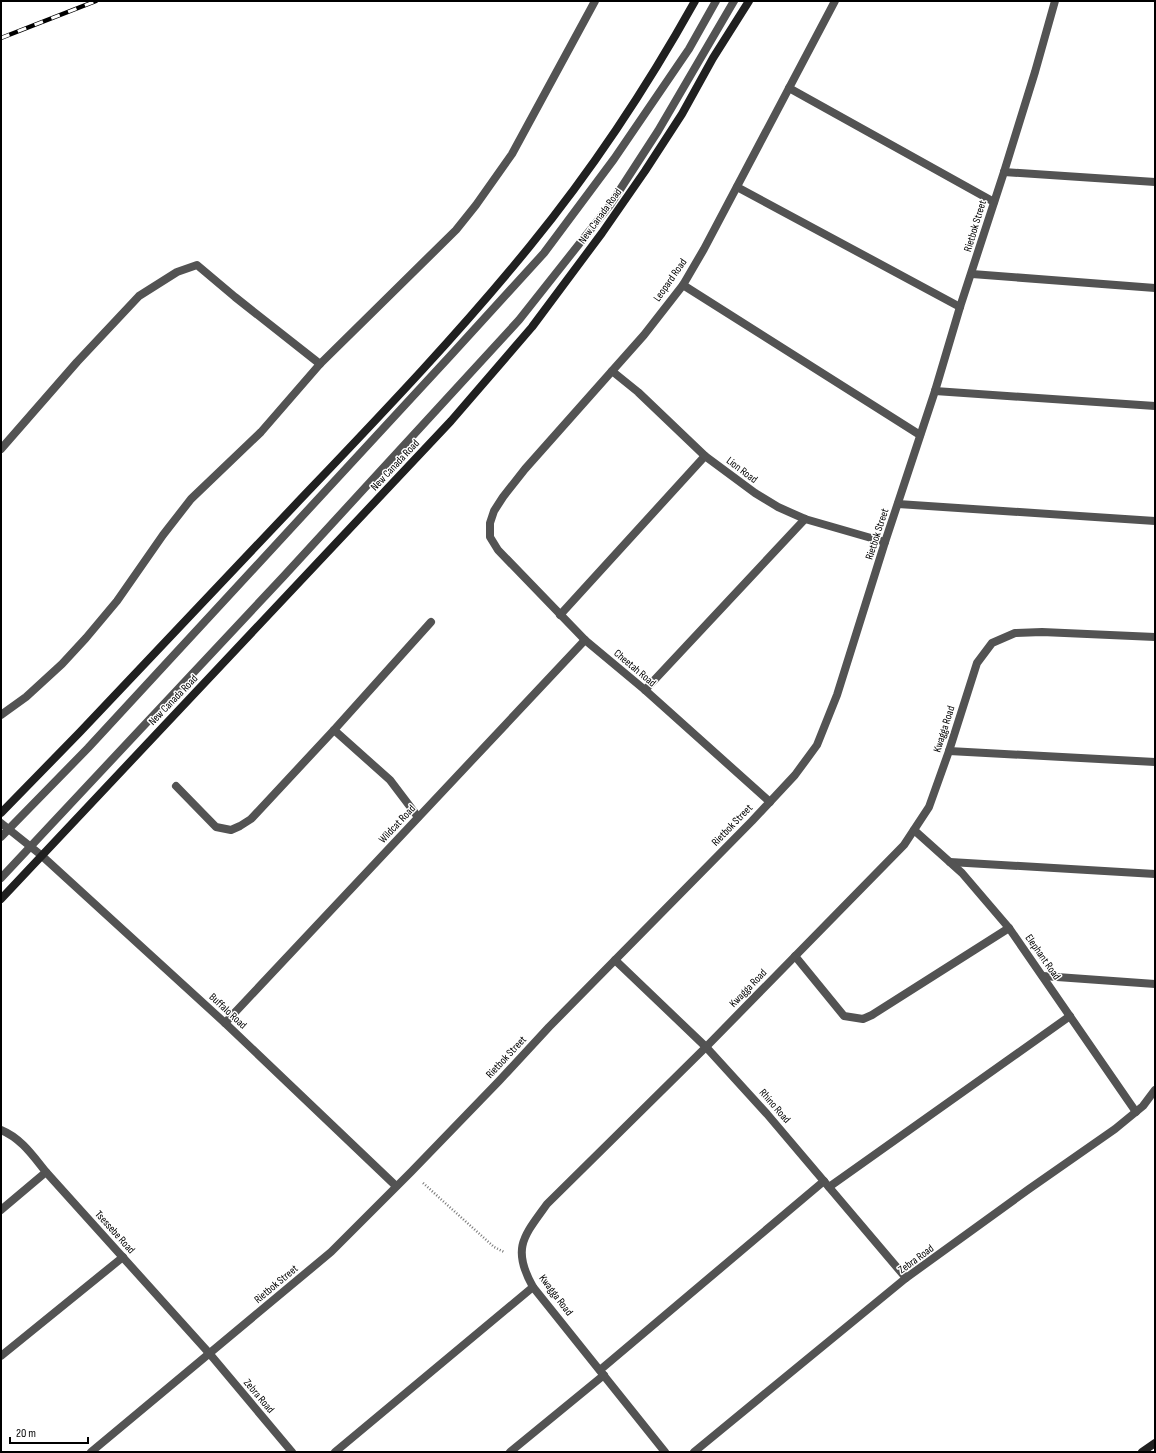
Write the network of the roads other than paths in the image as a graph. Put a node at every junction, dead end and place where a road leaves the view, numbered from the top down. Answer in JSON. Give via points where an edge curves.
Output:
{"nodes":[{"id":1,"x":595,"y":1,"type":"edge"},
{"id":2,"x":695,"y":1,"type":"edge"},
{"id":3,"x":716,"y":1,"type":"edge"},
{"id":4,"x":734,"y":1,"type":"edge"},
{"id":5,"x":749,"y":1,"type":"edge"},
{"id":6,"x":835,"y":1,"type":"edge"},
{"id":7,"x":1055,"y":1,"type":"edge"},
{"id":8,"x":790,"y":88,"type":"junction"},
{"id":9,"x":1004,"y":172,"type":"junction"},
{"id":10,"x":1155,"y":182,"type":"edge"},
{"id":11,"x":737,"y":187,"type":"junction"},
{"id":12,"x":994,"y":202,"type":"junction"},
{"id":13,"x":972,"y":274,"type":"junction"},
{"id":14,"x":683,"y":285,"type":"junction"},
{"id":15,"x":1155,"y":288,"type":"edge"},
{"id":16,"x":960,"y":307,"type":"junction"},
{"id":17,"x":320,"y":364,"type":"junction"},
{"id":18,"x":612,"y":371,"type":"junction"},
{"id":19,"x":935,"y":391,"type":"junction"},
{"id":20,"x":1155,"y":406,"type":"edge"},
{"id":21,"x":920,"y":435,"type":"junction"},
{"id":22,"x":1,"y":449,"type":"edge"},
{"id":23,"x":705,"y":456,"type":"junction"},
{"id":24,"x":898,"y":504,"type":"junction"},
{"id":25,"x":805,"y":519,"type":"junction"},
{"id":26,"x":1155,"y":521,"type":"edge"},
{"id":27,"x":885,"y":542,"type":"junction"},
{"id":28,"x":493,"y":544,"type":"joint"},
{"id":29,"x":560,"y":615,"type":"junction"},
{"id":30,"x":431,"y":622,"type":"dead end"},
{"id":31,"x":1155,"y":637,"type":"edge"},
{"id":32,"x":585,"y":640,"type":"junction"},
{"id":33,"x":645,"y":690,"type":"junction"},
{"id":34,"x":1,"y":715,"type":"edge"},
{"id":35,"x":334,"y":730,"type":"junction"},
{"id":36,"x":949,"y":751,"type":"junction"},
{"id":37,"x":1155,"y":762,"type":"edge"},
{"id":38,"x":176,"y":786,"type":"dead end"},
{"id":39,"x":770,"y":802,"type":"junction"},
{"id":40,"x":1,"y":813,"type":"edge"},
{"id":41,"x":418,"y":818,"type":"junction"},
{"id":42,"x":1,"y":823,"type":"edge"},
{"id":43,"x":8,"y":829,"type":"junction"},
{"id":44,"x":914,"y":830,"type":"junction"},
{"id":45,"x":1,"y":837,"type":"edge"},
{"id":46,"x":30,"y":847,"type":"junction"},
{"id":47,"x":41,"y":855,"type":"junction"},
{"id":48,"x":950,"y":862,"type":"junction"},
{"id":49,"x":1155,"y":874,"type":"edge"},
{"id":50,"x":1,"y":878,"type":"edge"},
{"id":51,"x":1,"y":899,"type":"edge"},
{"id":52,"x":1009,"y":928,"type":"junction"},
{"id":53,"x":795,"y":956,"type":"junction"},
{"id":54,"x":615,"y":960,"type":"junction"},
{"id":55,"x":1043,"y":976,"type":"junction"},
{"id":56,"x":1155,"y":984,"type":"edge"},
{"id":57,"x":1070,"y":1016,"type":"junction"},
{"id":58,"x":225,"y":1023,"type":"junction"},
{"id":59,"x":706,"y":1047,"type":"junction"},
{"id":60,"x":1155,"y":1090,"type":"edge"},
{"id":61,"x":1136,"y":1112,"type":"junction"},
{"id":62,"x":1,"y":1130,"type":"edge"},
{"id":63,"x":46,"y":1172,"type":"junction"},
{"id":64,"x":827,"y":1184,"type":"junction"},
{"id":65,"x":396,"y":1186,"type":"junction"},
{"id":66,"x":1,"y":1210,"type":"edge"},
{"id":67,"x":123,"y":1258,"type":"junction"},
{"id":68,"x":906,"y":1278,"type":"junction"},
{"id":69,"x":533,"y":1287,"type":"junction"},
{"id":70,"x":209,"y":1353,"type":"junction"},
{"id":71,"x":1,"y":1356,"type":"edge"},
{"id":72,"x":602,"y":1372,"type":"junction"},
{"id":73,"x":1155,"y":1443,"type":"edge"},
{"id":74,"x":90,"y":1452,"type":"edge"},
{"id":75,"x":292,"y":1452,"type":"edge"},
{"id":76,"x":335,"y":1452,"type":"edge"},
{"id":77,"x":510,"y":1452,"type":"edge"},
{"id":78,"x":665,"y":1452,"type":"edge"},
{"id":79,"x":694,"y":1452,"type":"edge"},
{"id":80,"x":1142,"y":1452,"type":"edge"}],
"edges":[{"from":1,"to":17,"type":"street","via":[[512,154],[476,205],[456,230]]},
{"from":2,"to":40,"type":"main road","via":[[634,103],[604,147],[558,211],[487,298],[314,485]]},
{"from":3,"to":43,"type":"street","name":"New Canada Road","via":[[688,49],[623,146],[544,253],[88,748]]},
{"from":4,"to":46,"type":"street","name":"New Canada Road","via":[[658,131],[610,205],[524,314],[278,583]]},
{"from":5,"to":47,"type":"main road","name":"New Canada Road","via":[[645,171],[532,327],[440,432]]},
{"from":6,"to":8,"type":"street","name":"Leopard Road"},
{"from":7,"to":9,"type":"street","name":"Rietbok Street"},
{"from":8,"to":11,"type":"street","name":"Leopard Road"},
{"from":8,"to":12,"type":"street"},
{"from":9,"to":10,"type":"street"},
{"from":9,"to":12,"type":"street","name":"Rietbok Street"},
{"from":11,"to":14,"type":"street","name":"Leopard Road"},
{"from":11,"to":16,"type":"street"},
{"from":12,"to":13,"type":"street","name":"Rietbok Street"},
{"from":13,"to":15,"type":"street"},
{"from":13,"to":16,"type":"street","name":"Rietbok Street"},
{"from":14,"to":18,"type":"street","name":"Leopard Road"},
{"from":14,"to":21,"type":"street"},
{"from":16,"to":19,"type":"street","name":"Rietbok Street"},
{"from":17,"to":22,"type":"street","via":[[197,265],[177,272],[139,296]]},
{"from":17,"to":34,"type":"street","via":[[261,432],[191,500],[117,601],[86,638],[47,678]]},
{"from":18,"to":23,"type":"street","name":"Lion Road","via":[[638,392]]},
{"from":18,"to":28,"type":"street","name":"Leopard Road","via":[[503,497],[490,523]]},
{"from":19,"to":20,"type":"street"},
{"from":19,"to":21,"type":"street","name":"Rietbok Street"},
{"from":21,"to":24,"type":"street","name":"Rietbok Street"},
{"from":23,"to":25,"type":"street","name":"Lion Road","via":[[755,493]]},
{"from":23,"to":29,"type":"street"},
{"from":24,"to":26,"type":"street"},
{"from":24,"to":27,"type":"street","name":"Rietbok Street"},
{"from":25,"to":27,"type":"street","name":"Lion Road"},
{"from":25,"to":33,"type":"street"},
{"from":27,"to":39,"type":"street","name":"Rietbok Street","via":[[838,695],[823,733],[800,769]]},
{"from":28,"to":29,"type":"street","name":"Cheetah Road"},
{"from":29,"to":32,"type":"street","name":"Cheetah Road"},
{"from":30,"to":35,"type":"street"},
{"from":31,"to":36,"type":"street","name":"Kwagga Road","via":[[1042,632],[1015,633],[992,643],[977,663]]},
{"from":32,"to":33,"type":"street","name":"Cheetah Road"},
{"from":32,"to":41,"type":"street","name":"Wildcat Road"},
{"from":33,"to":39,"type":"street","name":"Cheetah Road"},
{"from":35,"to":38,"type":"street","via":[[251,819],[231,830],[216,827]]},
{"from":35,"to":41,"type":"street","via":[[390,780]]},
{"from":36,"to":37,"type":"street"},
{"from":36,"to":44,"type":"street","name":"Kwagga Road","via":[[929,807]]},
{"from":39,"to":54,"type":"street","name":"Rietbok Street"},
{"from":41,"to":58,"type":"street","name":"Wildcat Road"},
{"from":42,"to":43,"type":"street","name":"Buffalo Road"},
{"from":43,"to":45,"type":"street","name":"New Canada Road"},
{"from":43,"to":46,"type":"street","name":"Buffalo Road"},
{"from":44,"to":48,"type":"street","name":"Elephant Road"},
{"from":44,"to":53,"type":"street","name":"Kwagga Road","via":[[904,845]]},
{"from":46,"to":47,"type":"street","name":"Buffalo Road"},
{"from":46,"to":50,"type":"street","name":"New Canada Road"},
{"from":47,"to":51,"type":"main road","name":"New Canada Road"},
{"from":47,"to":58,"type":"street","name":"Buffalo Road"},
{"from":48,"to":49,"type":"street"},
{"from":48,"to":52,"type":"street","name":"Elephant Road","via":[[985,898]]},
{"from":52,"to":53,"type":"street","via":[[863,1019],[844,1016]]},
{"from":52,"to":55,"type":"street","name":"Elephant Road"},
{"from":53,"to":59,"type":"street","name":"Kwagga Road"},
{"from":54,"to":59,"type":"street","name":"Rhino Road"},
{"from":54,"to":65,"type":"street","name":"Rietbok Street"},
{"from":55,"to":56,"type":"street"},
{"from":55,"to":57,"type":"street","name":"Elephant Road"},
{"from":57,"to":61,"type":"street","name":"Elephant Road"},
{"from":57,"to":64,"type":"street"},
{"from":58,"to":65,"type":"street","name":"Buffalo Road"},
{"from":59,"to":64,"type":"street","name":"Rhino Road"},
{"from":59,"to":69,"type":"street","name":"Kwagga Road","via":[[547,1204],[528,1230],[521,1245],[522,1262]]},
{"from":60,"to":61,"type":"street","name":"Zebra Road"},
{"from":61,"to":68,"type":"street","name":"Zebra Road"},
{"from":62,"to":63,"type":"street","name":"Tsessebe Road","via":[[23,1144]]},
{"from":63,"to":66,"type":"street"},
{"from":63,"to":67,"type":"street","name":"Tsessebe Road"},
{"from":64,"to":68,"type":"street","name":"Rhino Road"},
{"from":64,"to":72,"type":"street"},
{"from":65,"to":70,"type":"street","name":"Rietbok Street","via":[[330,1252]]},
{"from":67,"to":70,"type":"street","name":"Tsessebe Road"},
{"from":67,"to":71,"type":"street"},
{"from":68,"to":79,"type":"street","name":"Zebra Road"},
{"from":69,"to":72,"type":"street","name":"Kwagga Road"},
{"from":69,"to":76,"type":"street"},
{"from":70,"to":74,"type":"street","name":"Rietbok Street"},
{"from":70,"to":75,"type":"street","name":"Zebra Road"},
{"from":72,"to":77,"type":"street"},
{"from":72,"to":78,"type":"street","name":"Kwagga Road"},
{"from":73,"to":80,"type":"main road"}]}
